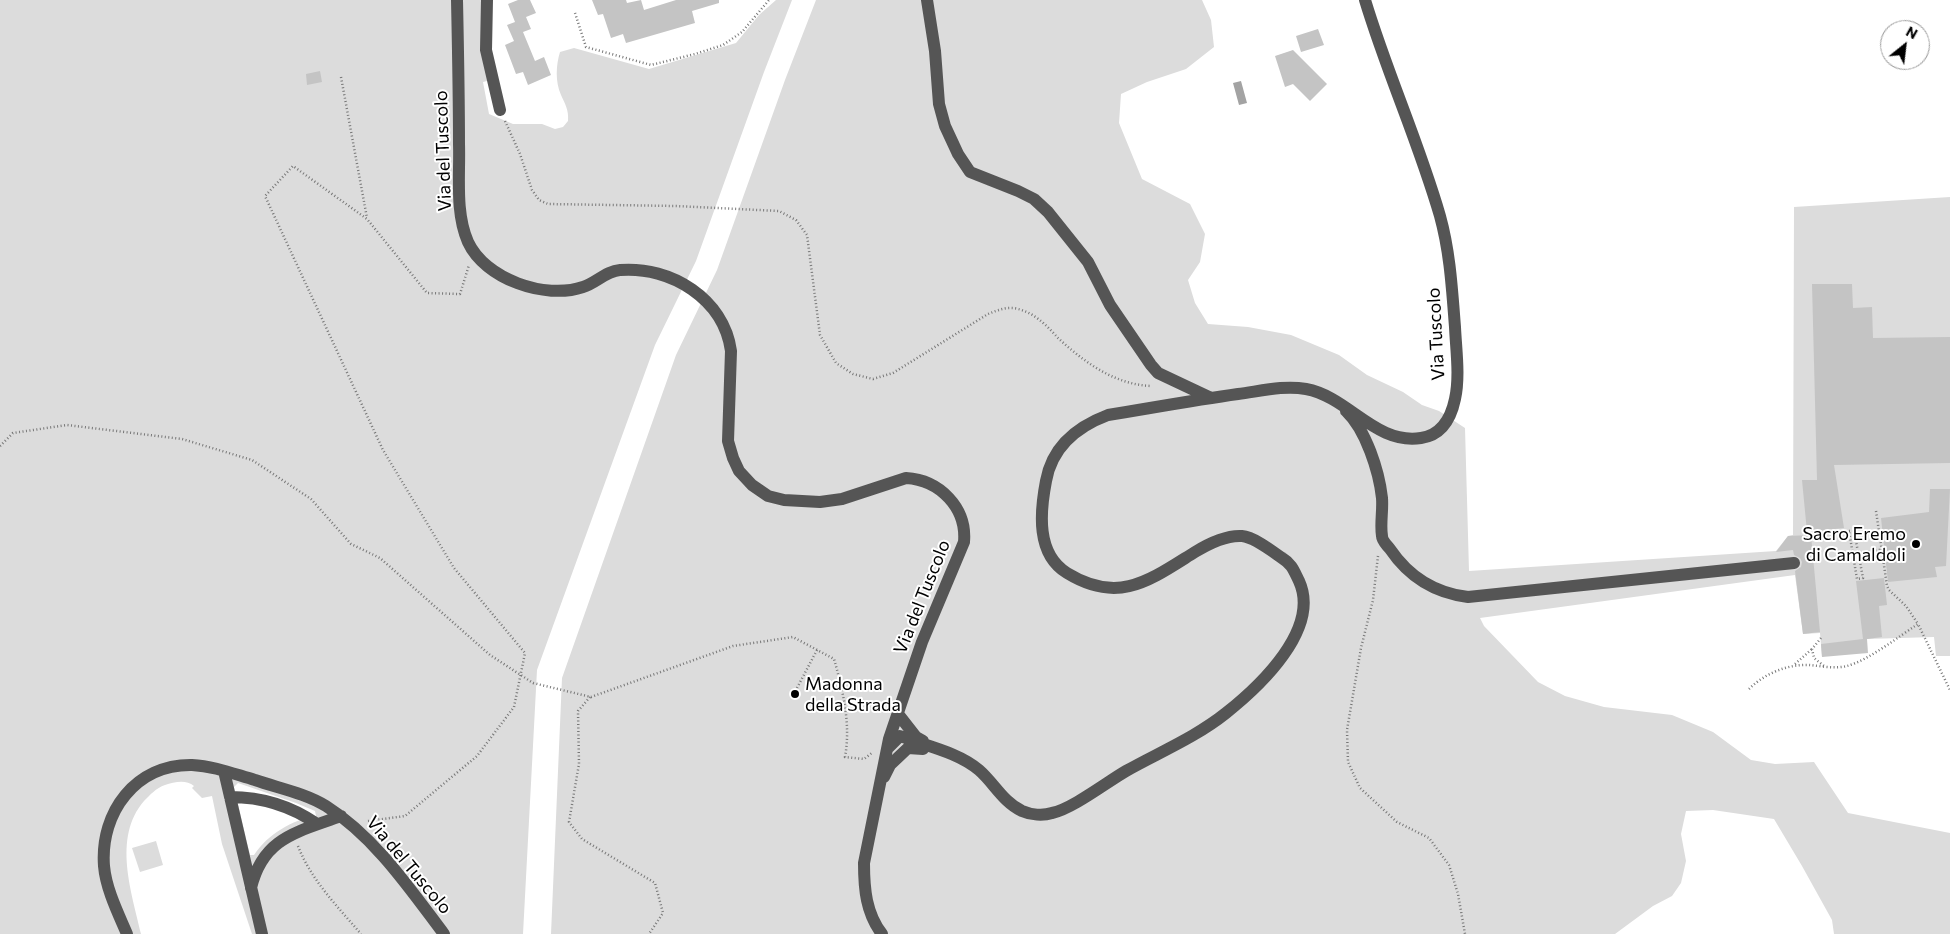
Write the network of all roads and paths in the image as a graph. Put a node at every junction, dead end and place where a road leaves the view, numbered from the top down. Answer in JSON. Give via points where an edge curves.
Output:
{"nodes":[{"id":1,"x":457,"y":0,"type":"edge"},
{"id":2,"x":488,"y":0,"type":"edge"},
{"id":3,"x":769,"y":0,"type":"edge"},
{"id":4,"x":927,"y":0,"type":"edge"},
{"id":5,"x":1367,"y":1,"type":"edge"},
{"id":6,"x":575,"y":13,"type":"dead end"},
{"id":7,"x":341,"y":77,"type":"dead end"},
{"id":8,"x":500,"y":110,"type":"joint"},
{"id":9,"x":367,"y":219,"type":"junction"},
{"id":10,"x":474,"y":252,"type":"junction"},
{"id":11,"x":1160,"y":386,"type":"dead end"},
{"id":12,"x":1326,"y":396,"type":"junction"},
{"id":13,"x":1211,"y":398,"type":"junction"},
{"id":14,"x":0,"y":446,"type":"edge"},
{"id":15,"x":1876,"y":511,"type":"dead end"},
{"id":16,"x":1382,"y":538,"type":"junction"},
{"id":17,"x":1883,"y":549,"type":"junction"},
{"id":18,"x":1858,"y":553,"type":"junction"},
{"id":19,"x":1794,"y":563,"type":"dead end"},
{"id":20,"x":1918,"y":624,"type":"junction"},
{"id":21,"x":1821,"y":638,"type":"dead end"},
{"id":22,"x":1812,"y":649,"type":"junction"},
{"id":23,"x":817,"y":650,"type":"junction"},
{"id":24,"x":1794,"y":666,"type":"junction"},
{"id":25,"x":1826,"y":668,"type":"junction"},
{"id":26,"x":520,"y":675,"type":"junction"},
{"id":27,"x":797,"y":688,"type":"dead end"},
{"id":28,"x":1749,"y":689,"type":"dead end"},
{"id":29,"x":1950,"y":690,"type":"edge"},
{"id":30,"x":590,"y":697,"type":"junction"},
{"id":31,"x":898,"y":714,"type":"junction"},
{"id":32,"x":888,"y":744,"type":"junction"},
{"id":33,"x":942,"y":752,"type":"junction"},
{"id":34,"x":224,"y":771,"type":"junction"},
{"id":35,"x":880,"y":782,"type":"junction"},
{"id":36,"x":230,"y":797,"type":"junction"},
{"id":37,"x":346,"y":820,"type":"junction"},
{"id":38,"x":317,"y":824,"type":"junction"},
{"id":39,"x":293,"y":833,"type":"junction"},
{"id":40,"x":251,"y":890,"type":"junction"},
{"id":41,"x":126,"y":934,"type":"edge"},
{"id":42,"x":262,"y":934,"type":"edge"},
{"id":43,"x":361,"y":934,"type":"edge"},
{"id":44,"x":444,"y":934,"type":"edge"},
{"id":45,"x":649,"y":934,"type":"edge"},
{"id":46,"x":882,"y":934,"type":"edge"},
{"id":47,"x":1465,"y":934,"type":"edge"}],
"edges":[{"from":1,"to":10,"type":"street","name":"Via del Tuscolo","via":[[460,204],[466,234]]},
{"from":2,"to":8,"type":"street","via":[[486,50]]},
{"from":3,"to":6,"type":"path","via":[[742,32],[723,45],[651,65],[586,47]]},
{"from":4,"to":13,"type":"street","via":[[942,116],[966,168],[978,176],[1018,190],[1048,212],[1088,262],[1110,305],[1151,366],[1158,373]]},
{"from":5,"to":12,"type":"street","name":"Via Tuscolo","via":[[1443,225],[1450,266],[1457,354],[1456,390],[1451,412],[1442,429],[1428,437],[1414,439],[1399,438],[1381,431]]},
{"from":7,"to":9,"type":"path"},
{"from":8,"to":11,"type":"path","via":[[532,190],[539,200],[548,204],[779,211],[796,220],[807,235],[820,335],[836,363],[853,374],[874,379],[893,373],[988,314],[1003,308],[1017,308],[1038,318],[1080,358],[1109,376]]},
{"from":9,"to":10,"type":"path","via":[[427,293],[460,294]]},
{"from":9,"to":26,"type":"path","via":[[293,166],[265,196],[383,450],[454,568],[525,653]]},
{"from":10,"to":31,"type":"street","name":"Via del Tuscolo","via":[[503,276],[524,286],[543,290],[565,292],[585,287],[618,270],[650,270],[692,288],[720,319],[729,336],[728,441],[733,458],[739,471],[768,496],[799,502],[842,499],[906,478],[930,484],[954,503],[963,522],[964,542],[922,642]]},
{"from":12,"to":13,"type":"street","name":"Via Tuscolo","via":[[1295,388]]},
{"from":12,"to":16,"type":"street","via":[[1348,412],[1371,455],[1382,498]]},
{"from":13,"to":33,"type":"street","name":"Via Tuscolo","via":[[1108,415],[1092,421],[1064,441],[1054,454],[1046,477],[1042,521],[1045,547],[1060,568],[1090,586],[1108,589],[1146,581],[1213,542],[1243,536],[1266,546],[1291,564],[1303,591],[1303,620],[1288,650],[1252,692],[1212,725],[1052,814],[1024,812],[1010,804],[978,770],[960,757]]},
{"from":14,"to":26,"type":"path","via":[[13,433],[67,425],[182,439],[252,460],[311,499],[351,544],[380,558],[490,655]]},
{"from":15,"to":17,"type":"path"},
{"from":16,"to":19,"type":"street","via":[[1398,561],[1422,582],[1453,596],[1468,597]]},
{"from":16,"to":47,"type":"path","via":[[1347,730],[1348,762],[1360,788],[1397,822],[1429,838],[1449,865]]},
{"from":17,"to":18,"type":"path"},
{"from":17,"to":20,"type":"path","via":[[1887,586]]},
{"from":18,"to":18,"type":"path","via":[[1854,530],[1849,531],[1857,579],[1863,578]]},
{"from":20,"to":25,"type":"path","via":[[1868,657],[1848,666]]},
{"from":20,"to":29,"type":"path"},
{"from":21,"to":22,"type":"path"},
{"from":22,"to":24,"type":"path"},
{"from":22,"to":25,"type":"path","via":[[1814,658]]},
{"from":23,"to":27,"type":"path"},
{"from":23,"to":30,"type":"path","via":[[793,636],[733,646]]},
{"from":23,"to":32,"type":"path","via":[[834,660],[843,691],[848,739],[845,757],[864,759]]},
{"from":24,"to":25,"type":"path"},
{"from":24,"to":28,"type":"path","via":[[1778,670]]},
{"from":26,"to":30,"type":"path","via":[[533,683]]},
{"from":26,"to":37,"type":"path","via":[[514,707],[477,756],[406,816]]},
{"from":30,"to":45,"type":"path","via":[[578,711],[579,764],[568,822],[582,840],[655,883],[663,913]]},
{"from":31,"to":32,"type":"street","name":"Via del Tuscolo"},
{"from":31,"to":33,"type":"street","via":[[916,737]]},
{"from":32,"to":33,"type":"street","via":[[900,736]]},
{"from":32,"to":35,"type":"street","name":"Via del Tuscolo"},
{"from":33,"to":35,"type":"street","via":[[908,748]]},
{"from":34,"to":36,"type":"street"},
{"from":34,"to":37,"type":"street","name":"Via del Tuscolo","via":[[295,792],[324,805]]},
{"from":34,"to":41,"type":"street","name":"Via del Tuscolo","via":[[192,765],[169,767],[137,782],[117,806],[104,848],[104,868]]},
{"from":35,"to":46,"type":"street","name":"Via del Tuscolo","via":[[864,863],[864,882],[868,905]]},
{"from":36,"to":38,"type":"street","via":[[274,803]]},
{"from":36,"to":40,"type":"street"},
{"from":37,"to":38,"type":"street"},
{"from":37,"to":44,"type":"street","name":"Via del Tuscolo","via":[[404,881]]},
{"from":38,"to":39,"type":"street"},
{"from":39,"to":40,"type":"street","via":[[262,859]]},
{"from":39,"to":43,"type":"path","via":[[304,862]]},
{"from":40,"to":42,"type":"street"}]}
